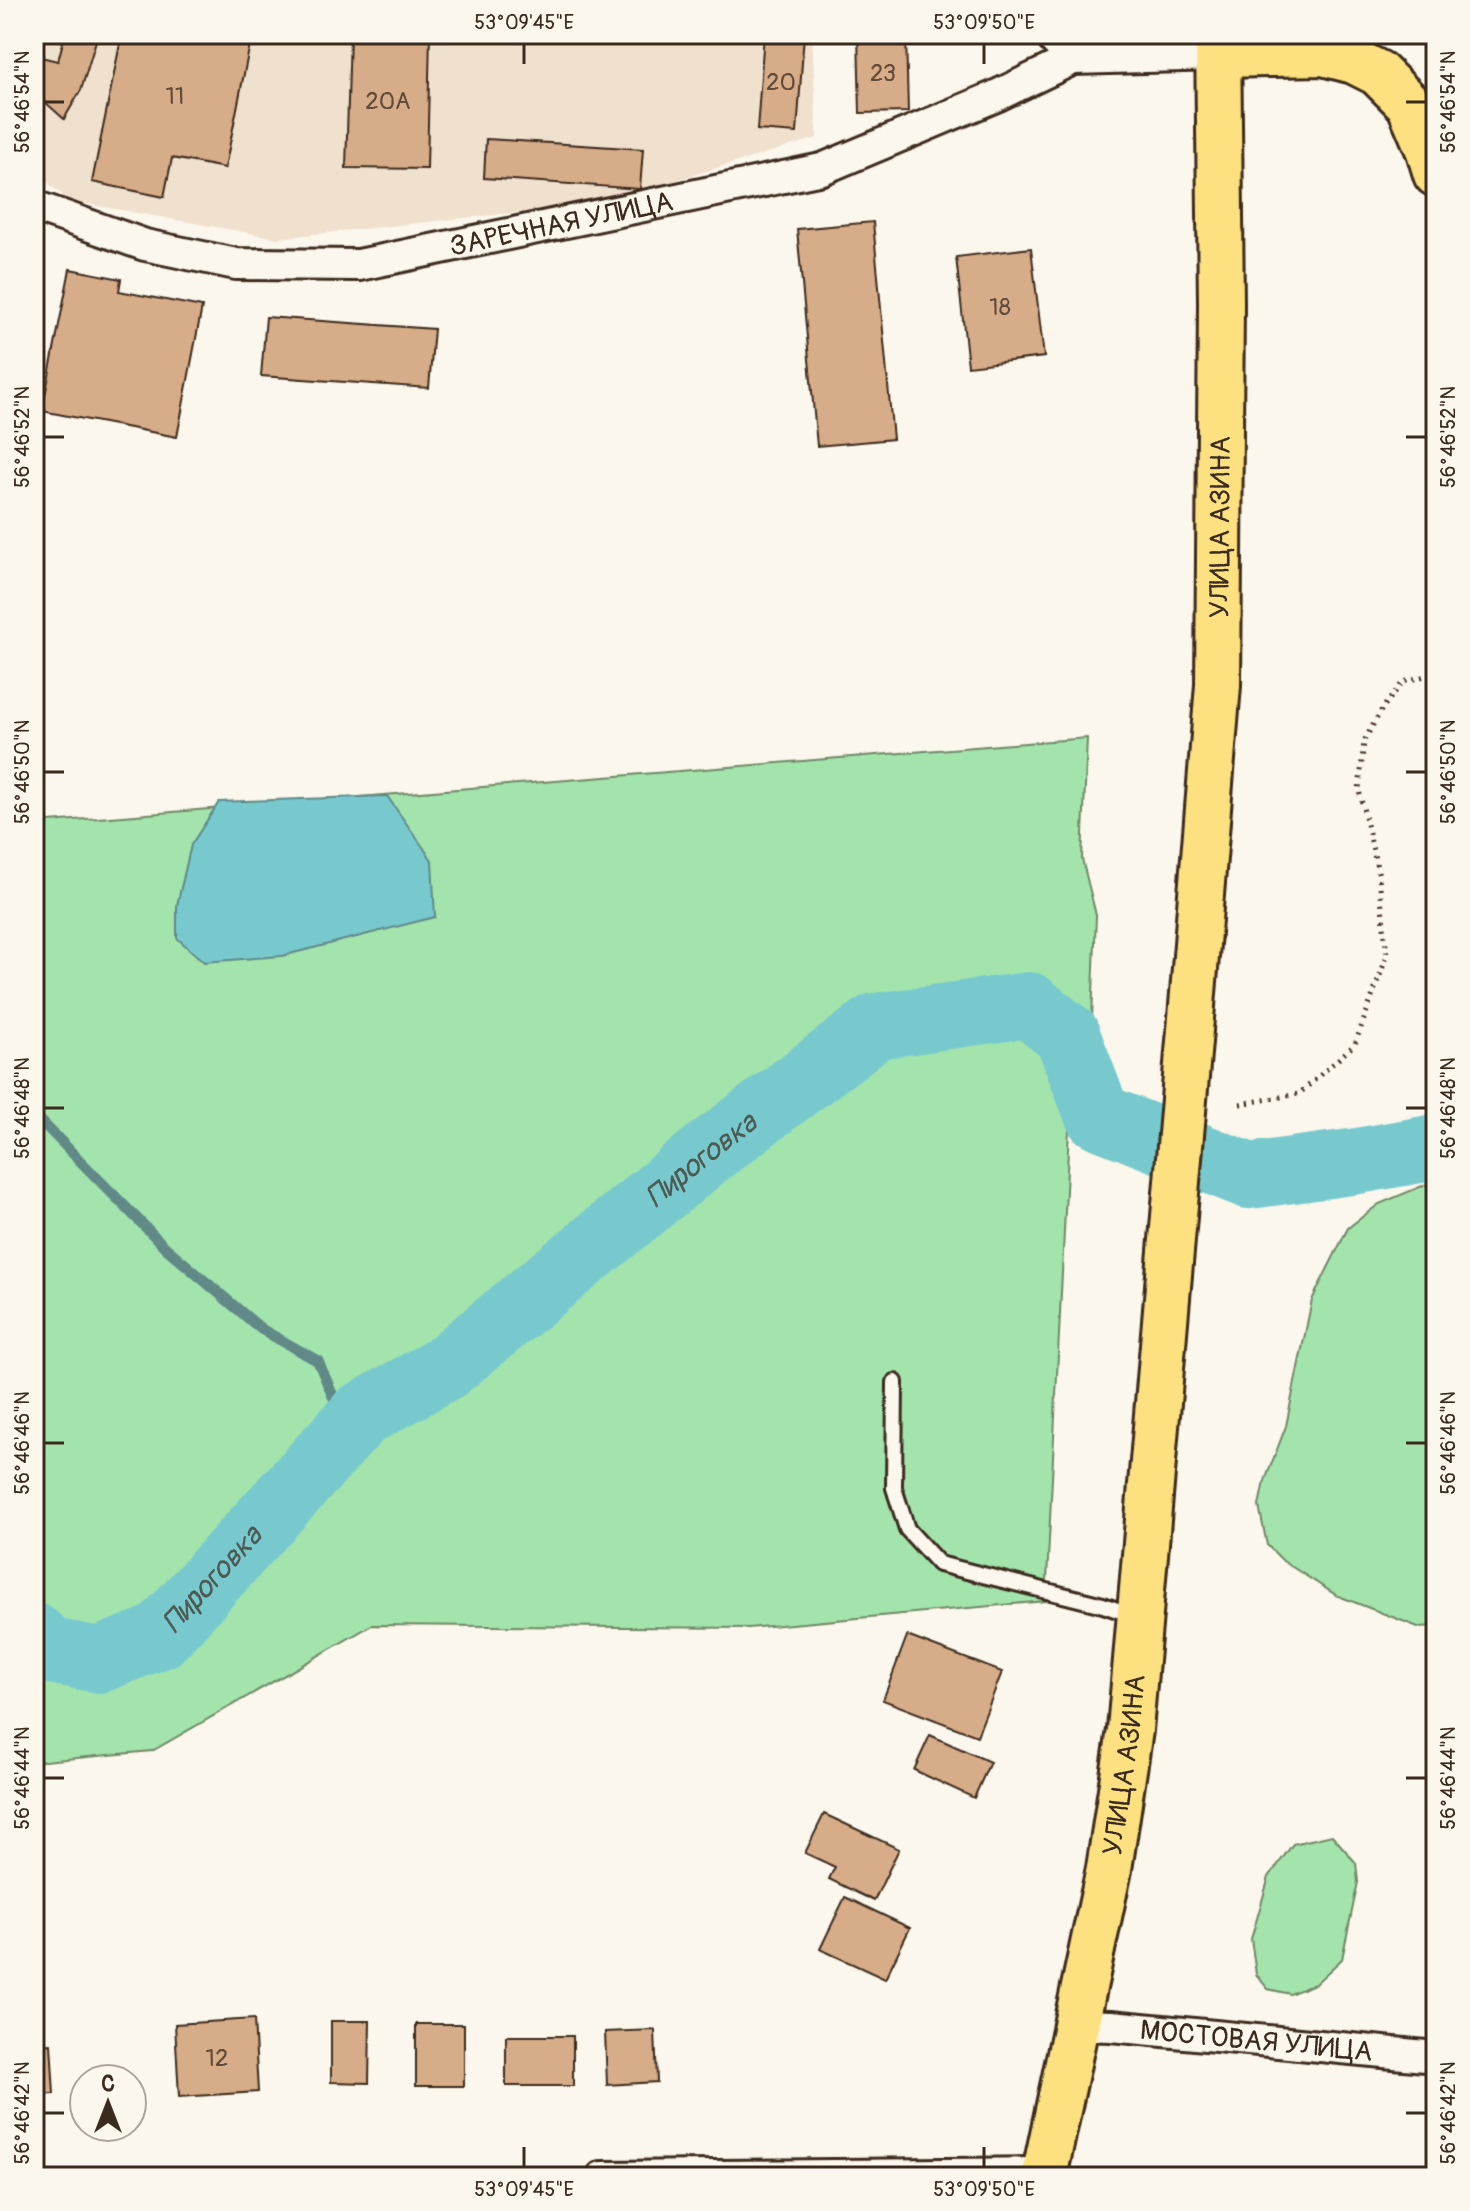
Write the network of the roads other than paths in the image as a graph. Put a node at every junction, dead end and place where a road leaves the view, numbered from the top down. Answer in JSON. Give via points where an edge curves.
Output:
{"nodes":[{"id":1,"x":1049,"y":34,"type":"edge"},
{"id":2,"x":1218,"y":45,"type":"edge"},
{"id":3,"x":1073,"y":59,"type":"junction"},
{"id":4,"x":1436,"y":174,"type":"edge"},
{"id":5,"x":34,"y":206,"type":"edge"},
{"id":6,"x":895,"y":1382,"type":"dead end"},
{"id":7,"x":1139,"y":1617,"type":"junction"},
{"id":8,"x":1075,"y":2025,"type":"junction"},
{"id":9,"x":1436,"y":2057,"type":"edge"},
{"id":10,"x":1045,"y":2175,"type":"edge"},
{"id":11,"x":602,"y":2177,"type":"edge"}],
"edges":[{"from":1,"to":3,"type":"street"},
{"from":2,"to":3,"type":"street"},
{"from":2,"to":4,"type":"main road","via":[[1323,53],[1378,73],[1409,104]]},
{"from":2,"to":7,"type":"main road","name":"УЛИЦА АЗИНА","via":[[1218,685]]},
{"from":3,"to":5,"type":"street","name":"ЗАРЕЧНАЯ УЛИЦА","via":[[822,169],[359,265],[236,264],[145,245]]},
{"from":6,"to":7,"type":"lane","via":[[894,1488],[907,1529],[939,1564]]},
{"from":7,"to":8,"type":"main road","name":"УЛИЦА АЗИНА","via":[[1130,1730],[1109,1869]]},
{"from":8,"to":9,"type":"street","name":"МОСТОВАЯ УЛИЦА"},
{"from":8,"to":10,"type":"main road","name":"УЛИЦА АЗИНА"},
{"from":10,"to":11,"type":"street"}]}
